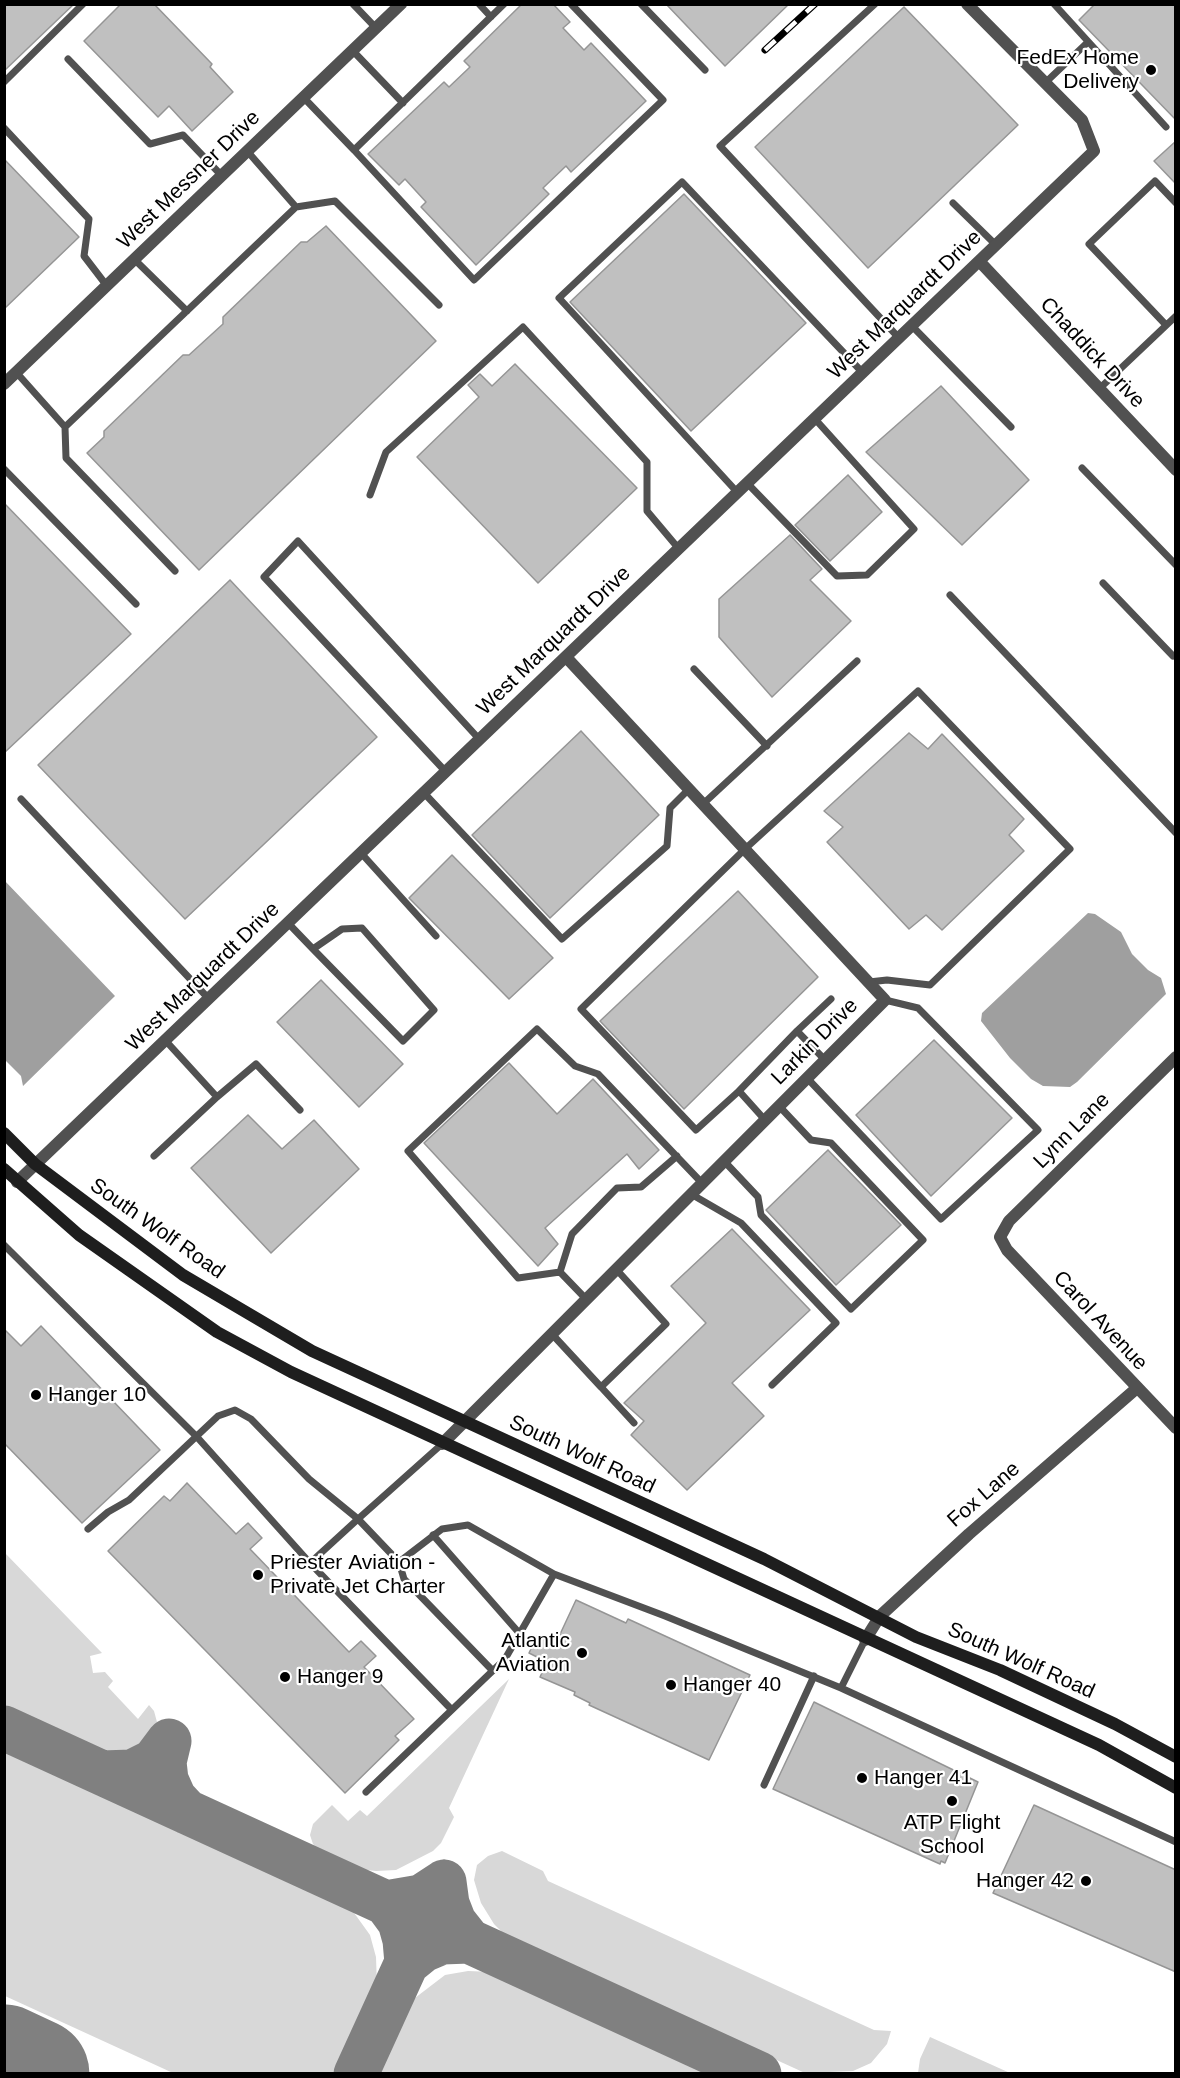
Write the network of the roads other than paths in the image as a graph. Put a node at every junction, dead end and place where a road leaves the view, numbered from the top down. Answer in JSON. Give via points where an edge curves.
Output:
{"nodes":[{"id":1,"x":83,"y":4,"type":"edge"},
{"id":2,"x":352,"y":4,"type":"edge"},
{"id":3,"x":401,"y":4,"type":"edge"},
{"id":4,"x":479,"y":4,"type":"edge"},
{"id":5,"x":504,"y":4,"type":"edge"},
{"id":6,"x":571,"y":4,"type":"edge"},
{"id":7,"x":641,"y":4,"type":"edge"},
{"id":8,"x":875,"y":4,"type":"edge"},
{"id":9,"x":967,"y":4,"type":"edge"},
{"id":10,"x":1054,"y":4,"type":"edge"},
{"id":11,"x":491,"y":17,"type":"junction"},
{"id":12,"x":376,"y":28,"type":"junction"},
{"id":13,"x":1088,"y":42,"type":"junction"},
{"id":14,"x":353,"y":51,"type":"junction"},
{"id":15,"x":69,"y":59,"type":"dead end"},
{"id":16,"x":705,"y":70,"type":"dead end"},
{"id":17,"x":4,"y":82,"type":"edge"},
{"id":18,"x":1045,"y":83,"type":"junction"},
{"id":19,"x":304,"y":98,"type":"junction"},
{"id":20,"x":403,"y":103,"type":"junction"},
{"id":21,"x":1166,"y":127,"type":"dead end"},
{"id":22,"x":4,"y":128,"type":"edge"},
{"id":23,"x":354,"y":150,"type":"junction"},
{"id":24,"x":248,"y":152,"type":"junction"},
{"id":25,"x":222,"y":176,"type":"junction"},
{"id":26,"x":953,"y":203,"type":"dead end"},
{"id":27,"x":1176,"y":203,"type":"edge"},
{"id":28,"x":296,"y":207,"type":"junction"},
{"id":29,"x":996,"y":245,"type":"junction"},
{"id":30,"x":135,"y":260,"type":"junction"},
{"id":31,"x":980,"y":261,"type":"junction"},
{"id":32,"x":107,"y":286,"type":"junction"},
{"id":33,"x":439,"y":305,"type":"dead end"},
{"id":34,"x":187,"y":311,"type":"junction"},
{"id":35,"x":1176,"y":316,"type":"edge"},
{"id":36,"x":1166,"y":325,"type":"junction"},
{"id":37,"x":912,"y":326,"type":"junction"},
{"id":38,"x":899,"y":338,"type":"junction"},
{"id":39,"x":16,"y":372,"type":"junction"},
{"id":40,"x":863,"y":373,"type":"junction"},
{"id":41,"x":4,"y":384,"type":"edge"},
{"id":42,"x":1099,"y":389,"type":"junction"},
{"id":43,"x":815,"y":419,"type":"junction"},
{"id":44,"x":66,"y":427,"type":"junction"},
{"id":45,"x":1011,"y":427,"type":"dead end"},
{"id":46,"x":1082,"y":468,"type":"dead end"},
{"id":47,"x":4,"y":469,"type":"edge"},
{"id":48,"x":1176,"y":470,"type":"edge"},
{"id":49,"x":748,"y":484,"type":"junction"},
{"id":50,"x":738,"y":493,"type":"junction"},
{"id":51,"x":370,"y":495,"type":"dead end"},
{"id":52,"x":679,"y":549,"type":"junction"},
{"id":53,"x":1176,"y":565,"type":"edge"},
{"id":54,"x":175,"y":571,"type":"dead end"},
{"id":55,"x":1102,"y":583,"type":"dead end"},
{"id":56,"x":950,"y":595,"type":"dead end"},
{"id":57,"x":136,"y":604,"type":"dead end"},
{"id":58,"x":1175,"y":656,"type":"edge"},
{"id":59,"x":566,"y":657,"type":"junction"},
{"id":60,"x":857,"y":661,"type":"dead end"},
{"id":61,"x":694,"y":669,"type":"dead end"},
{"id":62,"x":480,"y":740,"type":"junction"},
{"id":63,"x":766,"y":746,"type":"junction"},
{"id":64,"x":446,"y":772,"type":"junction"},
{"id":65,"x":689,"y":789,"type":"junction"},
{"id":66,"x":424,"y":793,"type":"junction"},
{"id":67,"x":21,"y":799,"type":"dead end"},
{"id":68,"x":703,"y":804,"type":"junction"},
{"id":69,"x":1176,"y":833,"type":"edge"},
{"id":70,"x":745,"y":849,"type":"junction"},
{"id":71,"x":361,"y":853,"type":"junction"},
{"id":72,"x":288,"y":923,"type":"junction"},
{"id":73,"x":436,"y":936,"type":"dead end"},
{"id":74,"x":313,"y":949,"type":"junction"},
{"id":75,"x":869,"y":982,"type":"junction"},
{"id":76,"x":209,"y":999,"type":"junction"},
{"id":77,"x":831,"y":999,"type":"dead end"},
{"id":78,"x":885,"y":1000,"type":"junction"},
{"id":79,"x":797,"y":1031,"type":"junction"},
{"id":80,"x":165,"y":1040,"type":"junction"},
{"id":81,"x":1176,"y":1057,"type":"edge"},
{"id":82,"x":825,"y":1060,"type":"junction"},
{"id":83,"x":807,"y":1077,"type":"junction"},
{"id":84,"x":739,"y":1091,"type":"junction"},
{"id":85,"x":217,"y":1097,"type":"junction"},
{"id":86,"x":779,"y":1106,"type":"junction"},
{"id":87,"x":300,"y":1110,"type":"dead end"},
{"id":88,"x":765,"y":1120,"type":"junction"},
{"id":89,"x":4,"y":1133,"type":"edge"},
{"id":90,"x":154,"y":1156,"type":"dead end"},
{"id":91,"x":677,"y":1156,"type":"junction"},
{"id":92,"x":724,"y":1161,"type":"junction"},
{"id":93,"x":36,"y":1164,"type":"junction"},
{"id":94,"x":4,"y":1169,"type":"edge"},
{"id":95,"x":17,"y":1182,"type":"junction"},
{"id":96,"x":702,"y":1183,"type":"junction"},
{"id":97,"x":691,"y":1194,"type":"junction"},
{"id":98,"x":1000,"y":1237,"type":"joint"},
{"id":99,"x":4,"y":1245,"type":"edge"},
{"id":100,"x":616,"y":1269,"type":"junction"},
{"id":101,"x":560,"y":1272,"type":"junction"},
{"id":102,"x":586,"y":1299,"type":"junction"},
{"id":103,"x":552,"y":1334,"type":"junction"},
{"id":104,"x":772,"y":1385,"type":"dead end"},
{"id":105,"x":601,"y":1387,"type":"junction"},
{"id":106,"x":1137,"y":1388,"type":"junction"},
{"id":107,"x":464,"y":1422,"type":"junction"},
{"id":108,"x":634,"y":1423,"type":"dead end"},
{"id":109,"x":1176,"y":1428,"type":"edge"},
{"id":110,"x":196,"y":1437,"type":"junction"},
{"id":111,"x":442,"y":1444,"type":"junction"},
{"id":112,"x":358,"y":1520,"type":"junction"},
{"id":113,"x":88,"y":1529,"type":"dead end"},
{"id":114,"x":433,"y":1535,"type":"junction"},
{"id":115,"x":399,"y":1562,"type":"junction"},
{"id":116,"x":310,"y":1563,"type":"junction"},
{"id":117,"x":554,"y":1574,"type":"junction"},
{"id":118,"x":880,"y":1616,"type":"junction"},
{"id":119,"x":520,"y":1634,"type":"junction"},
{"id":120,"x":865,"y":1640,"type":"junction"},
{"id":121,"x":492,"y":1670,"type":"junction"},
{"id":122,"x":814,"y":1676,"type":"junction"},
{"id":123,"x":841,"y":1688,"type":"junction"},
{"id":124,"x":451,"y":1708,"type":"junction"},
{"id":125,"x":1176,"y":1757,"type":"edge"},
{"id":126,"x":764,"y":1785,"type":"dead end"},
{"id":127,"x":1176,"y":1788,"type":"edge"},
{"id":128,"x":366,"y":1792,"type":"dead end"},
{"id":129,"x":1176,"y":1842,"type":"edge"}],
"edges":[{"from":1,"to":17,"type":"lane"},
{"from":2,"to":12,"type":"lane"},
{"from":3,"to":12,"type":"street","name":"West Messner Drive"},
{"from":4,"to":11,"type":"lane"},
{"from":5,"to":11,"type":"lane"},
{"from":6,"to":23,"type":"lane","via":[[663,100],[474,280]]},
{"from":7,"to":16,"type":"lane"},
{"from":8,"to":38,"type":"lane","via":[[720,146]]},
{"from":9,"to":18,"type":"street"},
{"from":10,"to":13,"type":"lane"},
{"from":11,"to":20,"type":"lane"},
{"from":12,"to":14,"type":"street","name":"West Messner Drive"},
{"from":13,"to":18,"type":"lane"},
{"from":13,"to":21,"type":"lane"},
{"from":14,"to":19,"type":"street","name":"West Messner Drive"},
{"from":14,"to":20,"type":"lane"},
{"from":15,"to":25,"type":"lane","via":[[150,144],[183,135]]},
{"from":18,"to":29,"type":"street","name":"West Marquardt Drive","via":[[1082,120],[1094,151]]},
{"from":19,"to":23,"type":"lane"},
{"from":19,"to":24,"type":"street","name":"West Messner Drive"},
{"from":20,"to":23,"type":"lane"},
{"from":22,"to":32,"type":"lane","via":[[89,219],[84,256]]},
{"from":24,"to":25,"type":"street","name":"West Messner Drive"},
{"from":24,"to":28,"type":"lane"},
{"from":25,"to":30,"type":"street","name":"West Messner Drive"},
{"from":26,"to":29,"type":"lane"},
{"from":27,"to":36,"type":"lane","via":[[1155,181],[1089,244]]},
{"from":28,"to":33,"type":"lane","via":[[335,201]]},
{"from":28,"to":34,"type":"lane"},
{"from":29,"to":31,"type":"street","name":"West Marquardt Drive"},
{"from":30,"to":32,"type":"street","name":"West Messner Drive"},
{"from":30,"to":34,"type":"lane"},
{"from":31,"to":37,"type":"street","name":"West Marquardt Drive"},
{"from":31,"to":42,"type":"street","name":"Chaddick Drive"},
{"from":32,"to":39,"type":"street","name":"West Messner Drive"},
{"from":34,"to":44,"type":"lane"},
{"from":35,"to":36,"type":"lane"},
{"from":36,"to":42,"type":"lane"},
{"from":37,"to":38,"type":"street","name":"West Marquardt Drive"},
{"from":37,"to":45,"type":"lane"},
{"from":38,"to":40,"type":"street","name":"West Marquardt Drive"},
{"from":39,"to":41,"type":"street","name":"West Messner Drive"},
{"from":39,"to":44,"type":"lane"},
{"from":40,"to":43,"type":"street","name":"West Marquardt Drive"},
{"from":40,"to":50,"type":"lane","via":[[682,182],[559,298]]},
{"from":42,"to":48,"type":"street","name":"Chaddick Drive"},
{"from":43,"to":49,"type":"street","name":"West Marquardt Drive"},
{"from":43,"to":49,"type":"lane","via":[[914,529],[867,575],[837,576]]},
{"from":44,"to":54,"type":"lane","via":[[66,458]]},
{"from":46,"to":53,"type":"lane"},
{"from":47,"to":57,"type":"lane"},
{"from":49,"to":50,"type":"street","name":"West Marquardt Drive"},
{"from":50,"to":52,"type":"street","name":"West Marquardt Drive"},
{"from":51,"to":52,"type":"lane","via":[[386,452],[523,327],[648,462],[647,511]]},
{"from":52,"to":59,"type":"street","name":"West Marquardt Drive"},
{"from":55,"to":58,"type":"lane"},
{"from":56,"to":69,"type":"lane"},
{"from":59,"to":62,"type":"street","name":"West Marquardt Drive"},
{"from":59,"to":65,"type":"street","name":"Larkin Drive"},
{"from":60,"to":63,"type":"lane"},
{"from":61,"to":63,"type":"lane"},
{"from":62,"to":64,"type":"street","name":"West Marquardt Drive"},
{"from":62,"to":64,"type":"lane","via":[[298,541],[264,577]]},
{"from":63,"to":68,"type":"lane"},
{"from":64,"to":66,"type":"street","name":"West Marquardt Drive"},
{"from":65,"to":66,"type":"lane","via":[[670,807],[666,846],[562,939]]},
{"from":65,"to":68,"type":"street","name":"Larkin Drive"},
{"from":66,"to":71,"type":"street","name":"West Marquardt Drive"},
{"from":67,"to":76,"type":"lane"},
{"from":68,"to":70,"type":"street","name":"Larkin Drive"},
{"from":70,"to":75,"type":"street","name":"Larkin Drive"},
{"from":70,"to":75,"type":"lane","via":[[918,691],[1070,849],[930,985]]},
{"from":70,"to":84,"type":"lane","via":[[581,1009],[696,1130]]},
{"from":71,"to":72,"type":"street","name":"West Marquardt Drive"},
{"from":71,"to":73,"type":"lane"},
{"from":72,"to":74,"type":"lane"},
{"from":72,"to":76,"type":"street","name":"West Marquardt Drive"},
{"from":74,"to":74,"type":"lane","via":[[403,1041],[434,1010],[362,928],[342,929]]},
{"from":75,"to":78,"type":"street","name":"Larkin Drive"},
{"from":76,"to":80,"type":"street","name":"West Marquardt Drive"},
{"from":77,"to":79,"type":"lane"},
{"from":78,"to":82,"type":"street","name":"Larkin Drive"},
{"from":78,"to":83,"type":"lane","via":[[918,1008],[1038,1130],[941,1219]]},
{"from":79,"to":82,"type":"lane"},
{"from":79,"to":84,"type":"lane"},
{"from":80,"to":85,"type":"lane"},
{"from":80,"to":93,"type":"street","name":"West Marquardt Drive"},
{"from":81,"to":98,"type":"street","name":"Lynn Lane","via":[[1009,1221]]},
{"from":82,"to":83,"type":"street","name":"Larkin Drive"},
{"from":83,"to":86,"type":"street","name":"Larkin Drive"},
{"from":84,"to":88,"type":"lane"},
{"from":85,"to":87,"type":"lane","via":[[256,1064]]},
{"from":85,"to":90,"type":"lane"},
{"from":86,"to":88,"type":"street","name":"Larkin Drive"},
{"from":86,"to":92,"type":"lane","via":[[811,1140],[831,1143],[923,1240],[851,1309],[761,1215],[758,1197]]},
{"from":88,"to":92,"type":"street","name":"Larkin Drive"},
{"from":89,"to":93,"type":"main road","name":"South Wolf Road"},
{"from":91,"to":96,"type":"lane"},
{"from":91,"to":101,"type":"lane","via":[[641,1187],[617,1188],[572,1234]]},
{"from":91,"to":101,"type":"lane","via":[[598,1074],[575,1066],[537,1029],[408,1151],[518,1278]]},
{"from":92,"to":96,"type":"street","name":"Larkin Drive"},
{"from":93,"to":95,"type":"street","name":"West Marquardt Drive"},
{"from":93,"to":107,"type":"main road","name":"South Wolf Road","via":[[174,1268],[237,1309],[312,1351]]},
{"from":94,"to":95,"type":"main road","name":"South Wolf Road"},
{"from":95,"to":111,"type":"main road","name":"South Wolf Road","via":[[79,1235],[217,1332]]},
{"from":96,"to":97,"type":"street","name":"Larkin Drive"},
{"from":97,"to":100,"type":"street","name":"Larkin Drive"},
{"from":97,"to":104,"type":"lane","via":[[741,1223],[836,1323]]},
{"from":98,"to":106,"type":"street","name":"Carol Avenue","via":[[1007,1250]]},
{"from":99,"to":110,"type":"lane"},
{"from":100,"to":102,"type":"street","name":"Larkin Drive"},
{"from":100,"to":105,"type":"lane","via":[[666,1324]]},
{"from":101,"to":102,"type":"lane"},
{"from":102,"to":103,"type":"street","name":"Larkin Drive"},
{"from":103,"to":105,"type":"lane"},
{"from":103,"to":107,"type":"street","name":"Larkin Drive"},
{"from":105,"to":108,"type":"lane"},
{"from":106,"to":109,"type":"street","name":"Carol Avenue"},
{"from":106,"to":118,"type":"street","name":"Fox Lane"},
{"from":107,"to":111,"type":"street","name":"Larkin Drive"},
{"from":107,"to":118,"type":"main road","name":"South Wolf Road"},
{"from":110,"to":112,"type":"lane","via":[[218,1416],[235,1410],[251,1419],[309,1479]]},
{"from":110,"to":113,"type":"lane","via":[[129,1500]]},
{"from":110,"to":116,"type":"lane"},
{"from":111,"to":112,"type":"lane"},
{"from":111,"to":120,"type":"main road","name":"South Wolf Road","via":[[762,1588]]},
{"from":112,"to":115,"type":"lane"},
{"from":112,"to":116,"type":"lane"},
{"from":114,"to":115,"type":"lane"},
{"from":114,"to":117,"type":"lane","via":[[442,1529],[468,1525]]},
{"from":114,"to":119,"type":"lane"},
{"from":115,"to":121,"type":"lane","via":[[404,1579]]},
{"from":116,"to":124,"type":"lane"},
{"from":117,"to":119,"type":"lane"},
{"from":117,"to":122,"type":"lane"},
{"from":118,"to":120,"type":"street","name":"Fox Lane"},
{"from":118,"to":125,"type":"main road","name":"South Wolf Road","via":[[916,1637],[1000,1670],[1115,1724]]},
{"from":119,"to":121,"type":"lane","via":[[505,1659]]},
{"from":120,"to":123,"type":"lane"},
{"from":120,"to":127,"type":"main road","name":"South Wolf Road","via":[[1099,1745]]},
{"from":121,"to":124,"type":"lane"},
{"from":122,"to":123,"type":"lane"},
{"from":122,"to":126,"type":"lane"},
{"from":123,"to":129,"type":"lane"},
{"from":124,"to":128,"type":"lane"}]}
